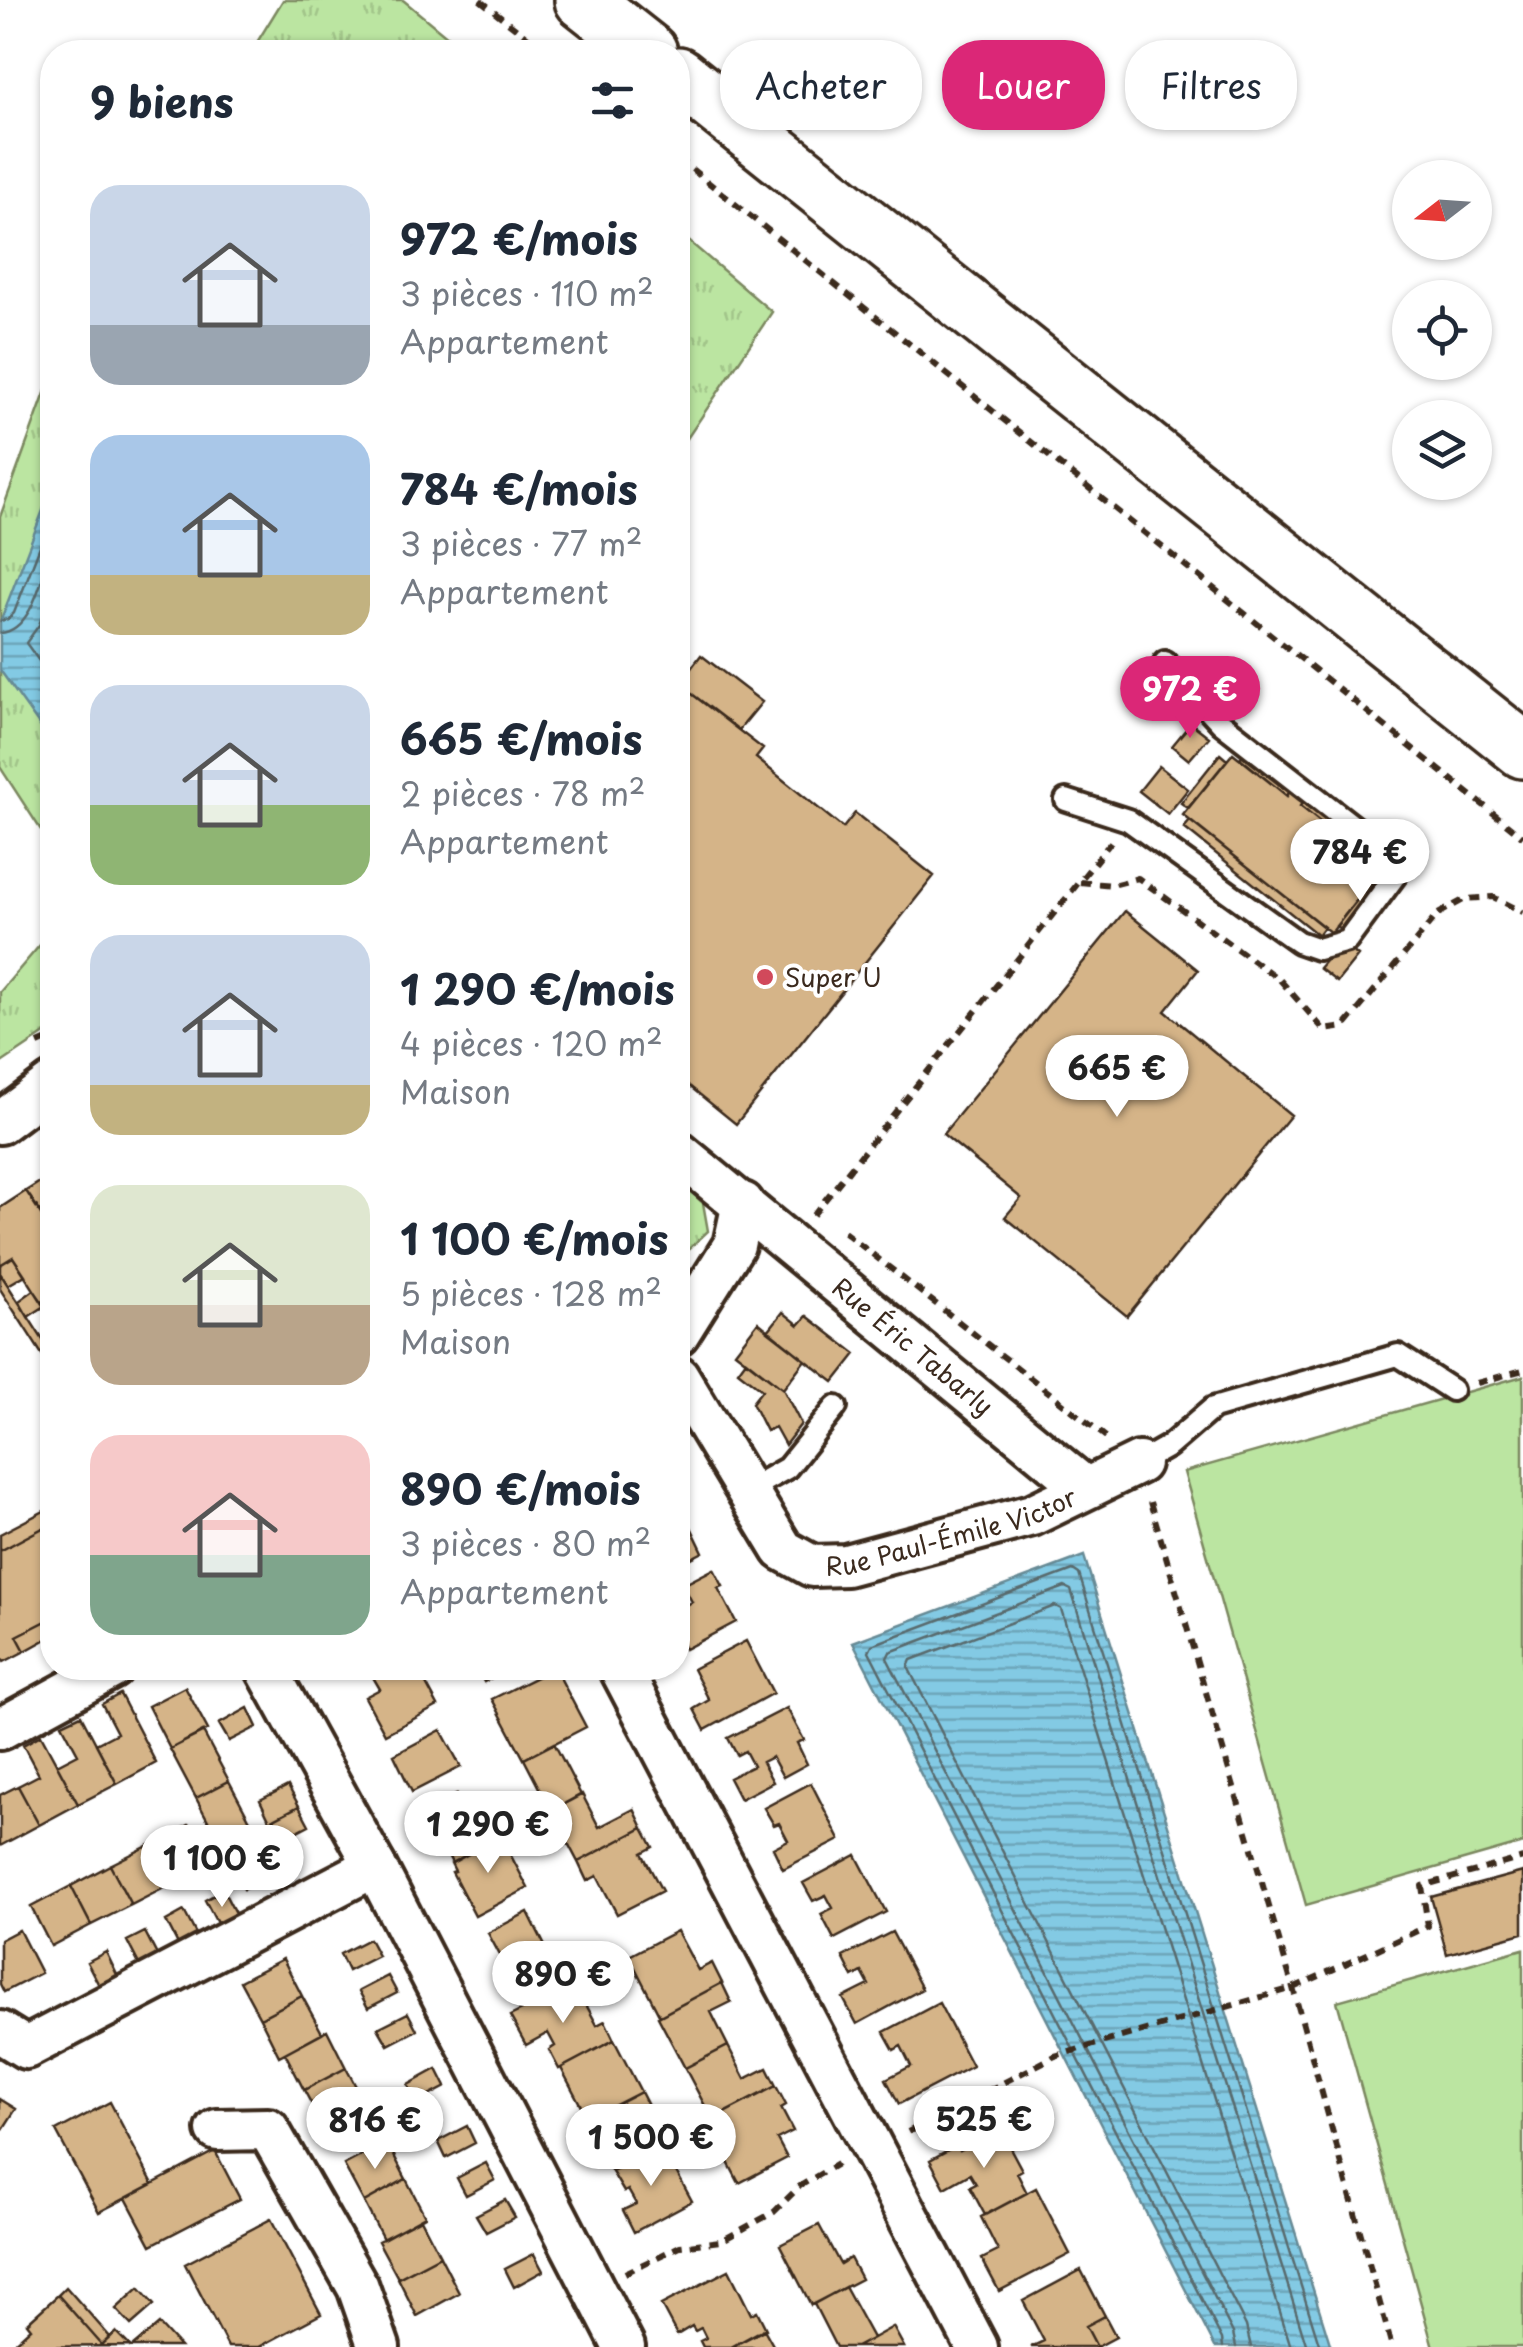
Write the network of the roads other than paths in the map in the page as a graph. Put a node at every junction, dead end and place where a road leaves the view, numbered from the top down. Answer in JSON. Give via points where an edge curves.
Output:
{"nodes":[{"id":1,"x":583,"y":0,"type":"edge"},
{"id":2,"x":634,"y":40,"type":"edge"},
{"id":3,"x":690,"y":85,"type":"edge"},
{"id":4,"x":1165,"y":662,"type":"dead end"},
{"id":5,"x":1523,"y":750,"type":"edge"},
{"id":6,"x":1066,"y":800,"type":"dead end"},
{"id":7,"x":40,"y":1093,"type":"edge"},
{"id":8,"x":0,"y":1123,"type":"edge"},
{"id":9,"x":692,"y":1139,"type":"edge"},
{"id":10,"x":743,"y":1203,"type":"junction"},
{"id":11,"x":690,"y":1315,"type":"edge"},
{"id":12,"x":1452,"y":1390,"type":"road end"},
{"id":13,"x":690,"y":1396,"type":"edge"},
{"id":14,"x":836,"y":1407,"type":"dead end"},
{"id":15,"x":1139,"y":1463,"type":"joint"},
{"id":16,"x":1084,"y":1487,"type":"junction"},
{"id":17,"x":746,"y":1491,"type":"junction"},
{"id":18,"x":90,"y":1680,"type":"edge"},
{"id":19,"x":273,"y":1680,"type":"edge"},
{"id":20,"x":626,"y":1680,"type":"edge"},
{"id":21,"x":0,"y":1729,"type":"edge"},
{"id":22,"x":375,"y":1866,"type":"junction"},
{"id":23,"x":0,"y":2032,"type":"edge"},
{"id":24,"x":217,"y":2130,"type":"dead end"},
{"id":25,"x":379,"y":2347,"type":"edge"},
{"id":26,"x":624,"y":2347,"type":"edge"},
{"id":27,"x":977,"y":2347,"type":"edge"}],
"edges":[{"from":1,"to":2,"type":"main road"},
{"from":3,"to":5,"type":"main road"},
{"from":4,"to":6,"type":"lane","via":[[1220,723],[1402,864],[1346,941],[1318,949],[1298,942],[1128,820]]},
{"from":7,"to":8,"type":"street"},
{"from":9,"to":10,"type":"street","name":"Rue Éric Tabarly"},
{"from":10,"to":11,"type":"street","via":[[734,1244]]},
{"from":10,"to":16,"type":"street","name":"Rue Éric Tabarly"},
{"from":12,"to":15,"type":"lane","via":[[1398,1355],[1213,1408]]},
{"from":13,"to":17,"type":"street","name":"Rue Paul-Émile Victor"},
{"from":14,"to":17,"type":"lane","via":[[788,1468]]},
{"from":15,"to":16,"type":"street","name":"Rue Paul-Émile Victor"},
{"from":16,"to":17,"type":"street","name":"Rue Paul-Émile Victor","via":[[1032,1515],[846,1566],[812,1566],[782,1550]]},
{"from":18,"to":21,"type":"street"},
{"from":19,"to":22,"type":"street"},
{"from":20,"to":27,"type":"street"},
{"from":22,"to":23,"type":"street","via":[[26,2048]]},
{"from":22,"to":26,"type":"street"},
{"from":24,"to":25,"type":"street","via":[[268,2129],[358,2287]]}]}
